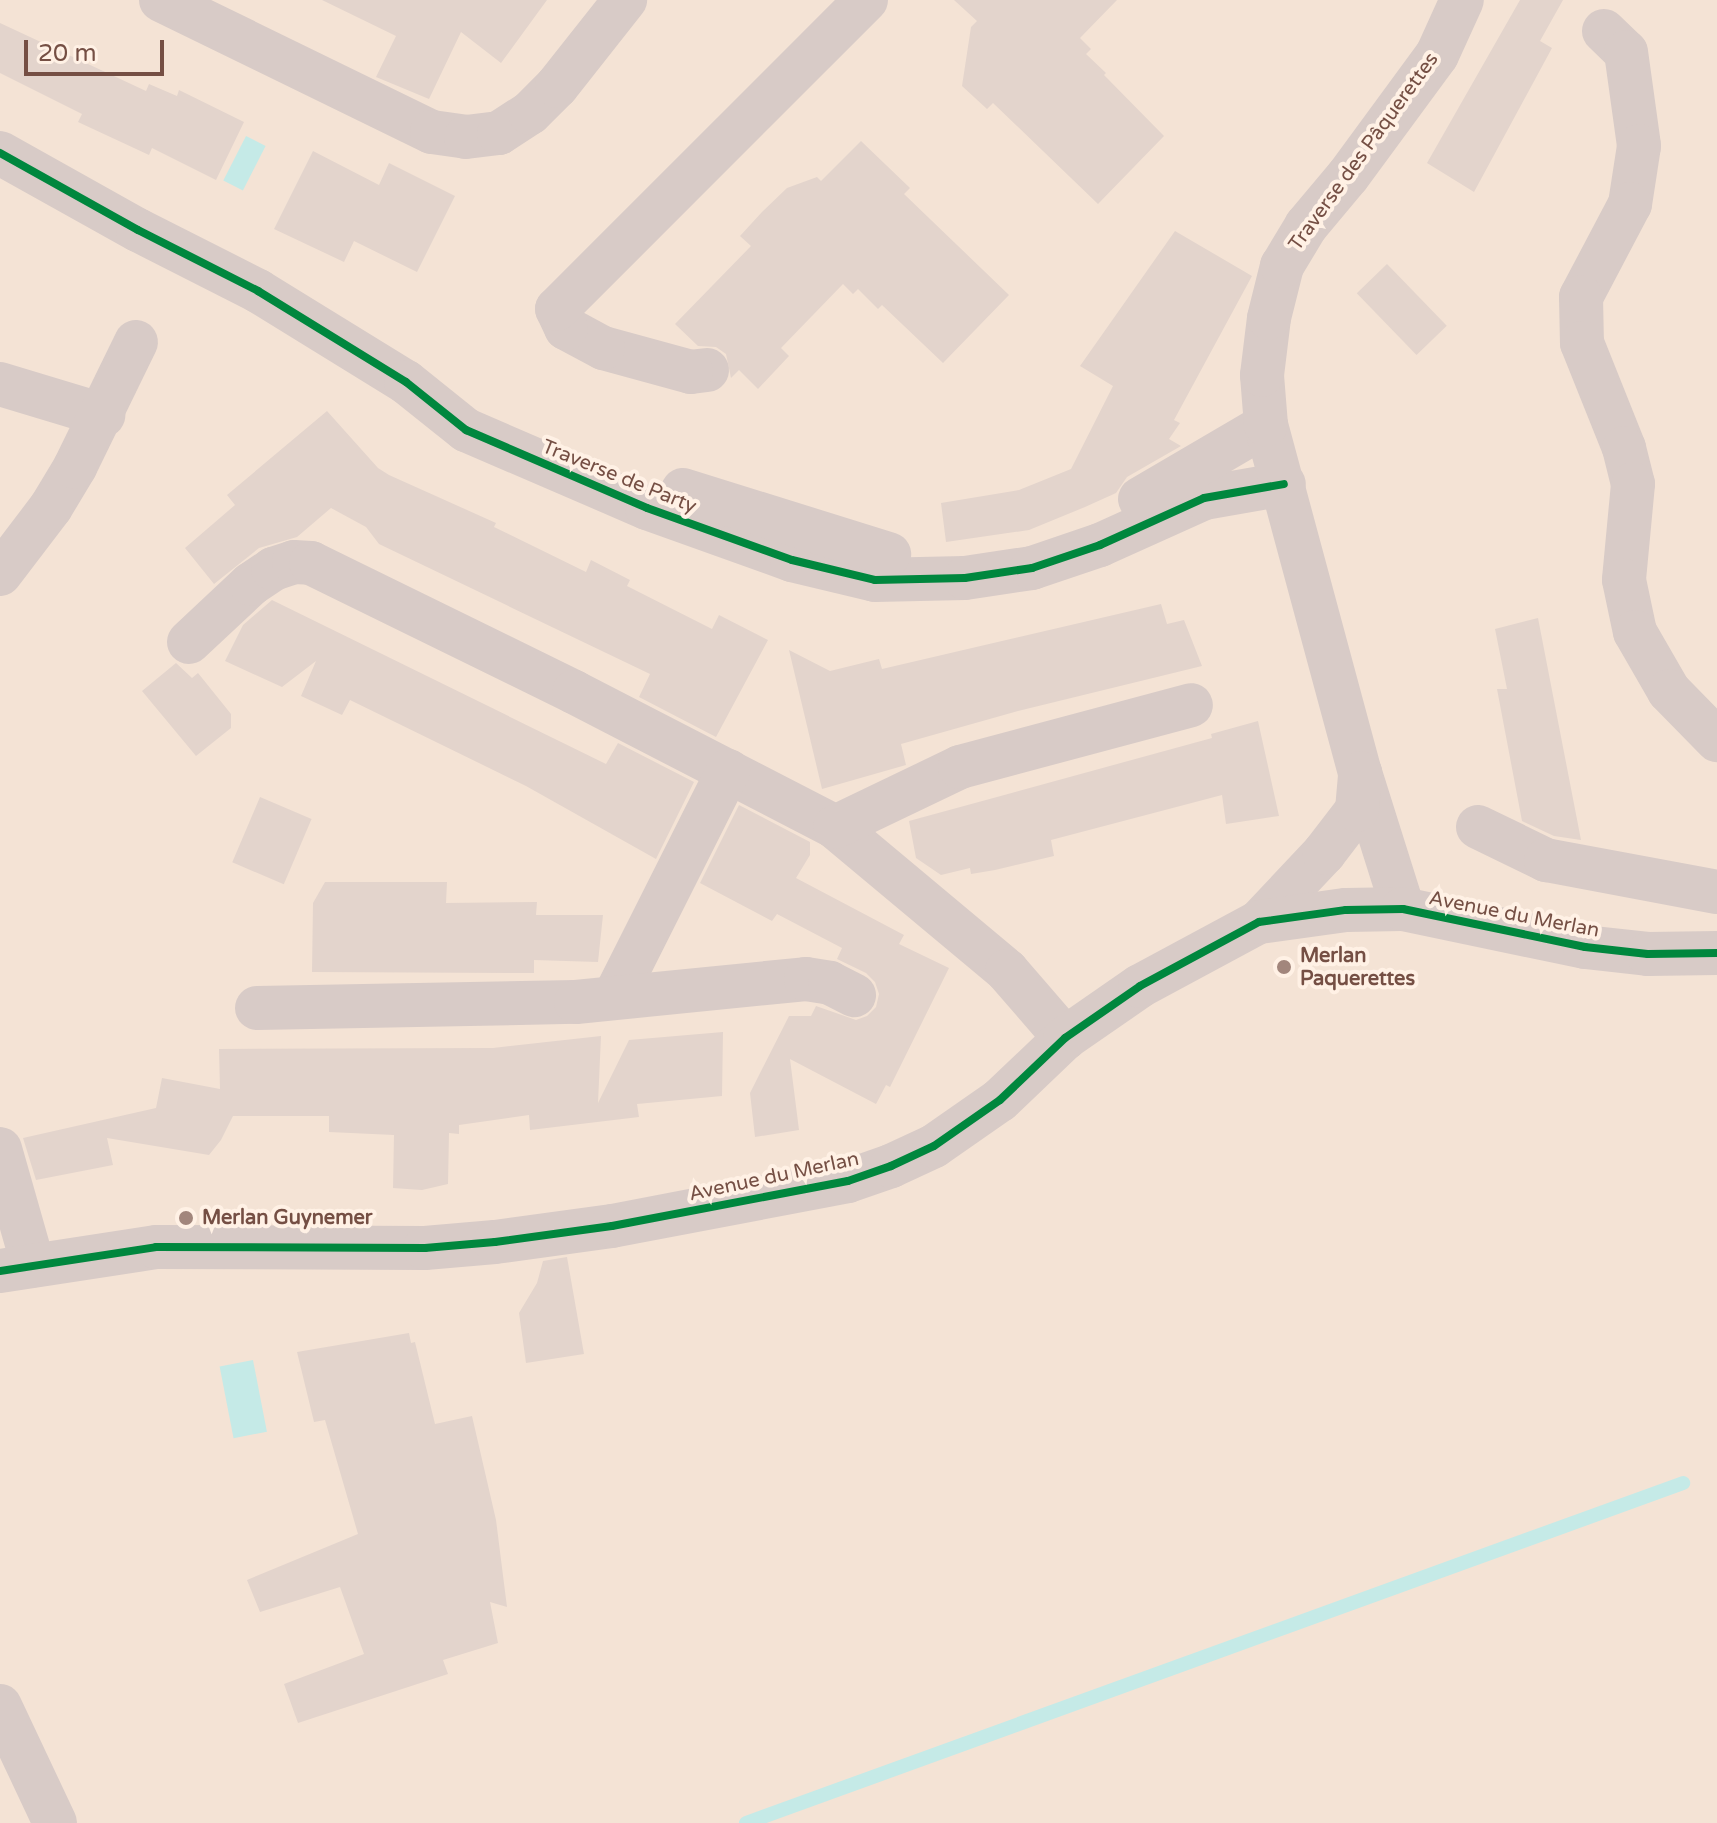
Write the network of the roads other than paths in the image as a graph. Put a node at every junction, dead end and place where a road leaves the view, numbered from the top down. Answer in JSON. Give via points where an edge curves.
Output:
{"nodes":[{"id":1,"x":161,"y":0,"type":"edge"},
{"id":2,"x":625,"y":0,"type":"edge"},
{"id":3,"x":866,"y":0,"type":"edge"},
{"id":4,"x":1462,"y":0,"type":"edge"},
{"id":5,"x":1604,"y":31,"type":"dead end"},
{"id":6,"x":0,"y":153,"type":"edge"},
{"id":7,"x":136,"y":342,"type":"dead end"},
{"id":8,"x":707,"y":370,"type":"dead end"},
{"id":9,"x":406,"y":382,"type":"junction"},
{"id":10,"x":0,"y":384,"type":"edge"},
{"id":11,"x":103,"y":415,"type":"junction"},
{"id":12,"x":1266,"y":425,"type":"junction"},
{"id":13,"x":1284,"y":484,"type":"junction"},
{"id":14,"x":0,"y":574,"type":"edge"},
{"id":15,"x":189,"y":642,"type":"dead end"},
{"id":16,"x":1191,"y":705,"type":"dead end"},
{"id":17,"x":1717,"y":740,"type":"edge"},
{"id":18,"x":728,"y":771,"type":"junction"},
{"id":19,"x":1360,"y":773,"type":"junction"},
{"id":20,"x":835,"y":827,"type":"junction"},
{"id":21,"x":1478,"y":827,"type":"dead end"},
{"id":22,"x":1717,"y":892,"type":"edge"},
{"id":23,"x":1403,"y":909,"type":"junction"},
{"id":24,"x":1259,"y":922,"type":"junction"},
{"id":25,"x":1717,"y":953,"type":"edge"},
{"id":26,"x":854,"y":995,"type":"dead end"},
{"id":27,"x":615,"y":996,"type":"junction"},
{"id":28,"x":257,"y":1008,"type":"dead end"},
{"id":29,"x":1065,"y":1038,"type":"junction"},
{"id":30,"x":0,"y":1149,"type":"edge"},
{"id":31,"x":17,"y":1268,"type":"edge"},
{"id":32,"x":0,"y":1706,"type":"edge"},
{"id":33,"x":55,"y":1823,"type":"edge"}],
"edges":[{"from":1,"to":2,"type":"street","via":[[432,132],[466,137],[499,133],[530,113]]},
{"from":3,"to":8,"type":"street","via":[[557,309],[566,328],[603,348],[691,372]]},
{"from":4,"to":12,"type":"street","name":"Traverse des Pâquerettes","via":[[1437,55],[1306,226],[1282,266],[1262,375]]},
{"from":5,"to":17,"type":"street","via":[[1626,52],[1639,146],[1630,204],[1581,297],[1582,343],[1633,484],[1624,580],[1635,632],[1669,691]]},
{"from":6,"to":9,"type":"street","name":"Traverse de Party","via":[[258,291]]},
{"from":7,"to":11,"type":"street"},
{"from":9,"to":12,"type":"street","name":"Traverse de Party","via":[[476,402],[656,481],[890,555],[966,553],[1025,544],[1130,504]]},
{"from":9,"to":13,"type":"street","name":"Traverse de Party","via":[[466,430],[647,508],[792,560],[875,580],[965,578],[1032,568],[1100,545],[1204,498]]},
{"from":10,"to":11,"type":"street"},
{"from":11,"to":14,"type":"street","via":[[51,507]]},
{"from":12,"to":13,"type":"street","name":"Traverse des Pâquerettes"},
{"from":13,"to":19,"type":"street","name":"Traverse des Pâquerettes"},
{"from":15,"to":18,"type":"street","via":[[273,569],[311,563]]},
{"from":16,"to":20,"type":"street","via":[[960,767]]},
{"from":18,"to":20,"type":"street"},
{"from":18,"to":27,"type":"street"},
{"from":19,"to":23,"type":"street","name":"Traverse des Pâquerettes"},
{"from":19,"to":24,"type":"street","via":[[1357,810]]},
{"from":20,"to":29,"type":"street","via":[[1007,971]]},
{"from":21,"to":22,"type":"street","via":[[1546,860]]},
{"from":23,"to":24,"type":"street","name":"Avenue du Merlan","via":[[1346,910]]},
{"from":23,"to":25,"type":"street","name":"Avenue du Merlan","via":[[1585,947],[1648,954]]},
{"from":24,"to":29,"type":"street","name":"Avenue du Merlan","via":[[1140,986]]},
{"from":26,"to":27,"type":"street","via":[[806,979]]},
{"from":27,"to":28,"type":"street","via":[[576,1002]]},
{"from":29,"to":31,"type":"street","name":"Avenue du Merlan","via":[[963,1127],[891,1166],[848,1181],[612,1226],[495,1242],[425,1248],[156,1247]]},
{"from":30,"to":31,"type":"street"},
{"from":32,"to":33,"type":"street"}]}
